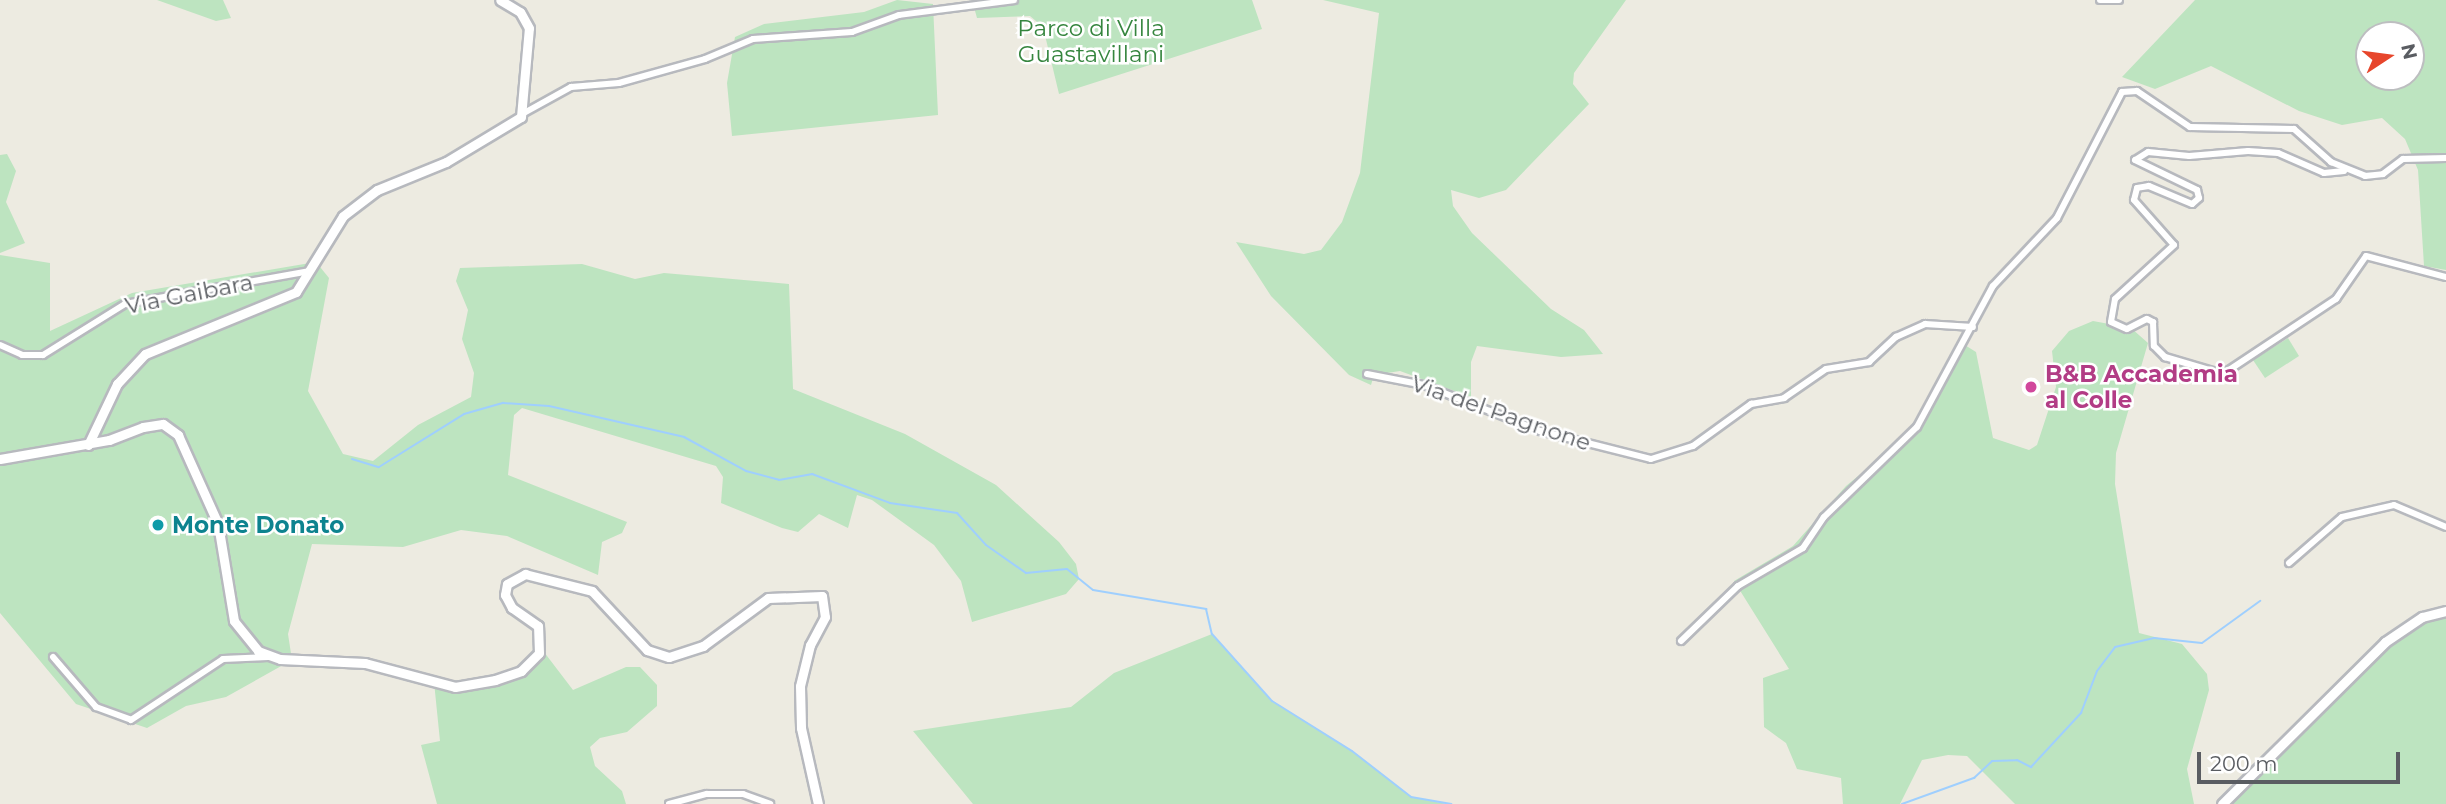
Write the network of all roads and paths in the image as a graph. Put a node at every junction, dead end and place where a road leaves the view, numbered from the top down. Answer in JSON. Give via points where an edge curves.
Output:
{"nodes":[{"id":1,"x":499,"y":0,"type":"edge"},
{"id":2,"x":1014,"y":0,"type":"edge"},
{"id":3,"x":2100,"y":0,"type":"edge"},
{"id":4,"x":2119,"y":0,"type":"edge"},
{"id":5,"x":524,"y":113,"type":"junction"},
{"id":6,"x":2446,"y":158,"type":"edge"},
{"id":7,"x":2346,"y":171,"type":"junction"},
{"id":8,"x":310,"y":271,"type":"junction"},
{"id":9,"x":2446,"y":277,"type":"edge"},
{"id":10,"x":1973,"y":327,"type":"junction"},
{"id":11,"x":0,"y":345,"type":"edge"},
{"id":12,"x":1367,"y":374,"type":"dead end"},
{"id":13,"x":88,"y":444,"type":"junction"},
{"id":14,"x":0,"y":459,"type":"edge"},
{"id":15,"x":2446,"y":527,"type":"edge"},
{"id":16,"x":2289,"y":563,"type":"dead end"},
{"id":17,"x":2446,"y":611,"type":"edge"},
{"id":18,"x":1681,"y":641,"type":"dead end"},
{"id":19,"x":53,"y":657,"type":"dead end"},
{"id":20,"x":280,"y":659,"type":"junction"},
{"id":21,"x":669,"y":804,"type":"edge"},
{"id":22,"x":770,"y":804,"type":"edge"},
{"id":23,"x":818,"y":804,"type":"edge"},
{"id":24,"x":2222,"y":804,"type":"edge"}],
"edges":[{"from":1,"to":5,"type":"street","via":[[527,19]]},
{"from":2,"to":5,"type":"street","via":[[899,15],[852,32],[753,38],[705,59],[619,83],[570,88]]},
{"from":3,"to":4,"type":"street"},
{"from":5,"to":8,"type":"street","via":[[446,162],[377,190],[343,216]]},
{"from":6,"to":7,"type":"street","via":[[2403,159],[2376,177]]},
{"from":7,"to":9,"type":"street","via":[[2323,173],[2278,153],[2148,152],[2136,160],[2138,165],[2185,183],[2197,190],[2199,198],[2192,204],[2149,186],[2137,188],[2134,200],[2174,245],[2115,299],[2108,315],[2118,329],[2153,322],[2154,346],[2165,357],[2223,374],[2336,299],[2366,256]]},
{"from":7,"to":10,"type":"street","via":[[2294,129],[2190,127],[2137,91],[2122,92],[2057,218],[1993,286]]},
{"from":8,"to":11,"type":"street","name":"Via Gaibara","via":[[125,304],[43,355],[22,355]]},
{"from":8,"to":13,"type":"street","via":[[296,292],[276,304],[193,330],[145,354],[117,384]]},
{"from":10,"to":12,"type":"street","name":"Via del Pagnone","via":[[1924,324],[1896,337],[1869,362],[1826,369],[1784,398],[1751,404],[1693,446],[1651,459],[1559,437],[1466,399],[1388,375]]},
{"from":10,"to":18,"type":"street","via":[[1917,427],[1824,517],[1803,548],[1738,586]]},
{"from":13,"to":14,"type":"street"},
{"from":13,"to":20,"type":"street","via":[[163,424],[178,435],[218,524],[234,621],[258,651]]},
{"from":15,"to":16,"type":"street","via":[[2394,505],[2342,517]]},
{"from":17,"to":24,"type":"street","via":[[2422,617],[2385,642]]},
{"from":19,"to":20,"type":"street","via":[[96,707],[131,720],[223,659]]},
{"from":20,"to":23,"type":"street","via":[[366,663],[455,687],[521,671],[540,653],[538,626],[512,608],[505,595],[507,584],[525,574],[592,591],[626,633],[647,650],[669,657],[703,646],[768,598],[812,593],[828,606],[810,645],[800,686],[805,755]]},
{"from":21,"to":22,"type":"street","via":[[707,794],[758,795]]}]}
